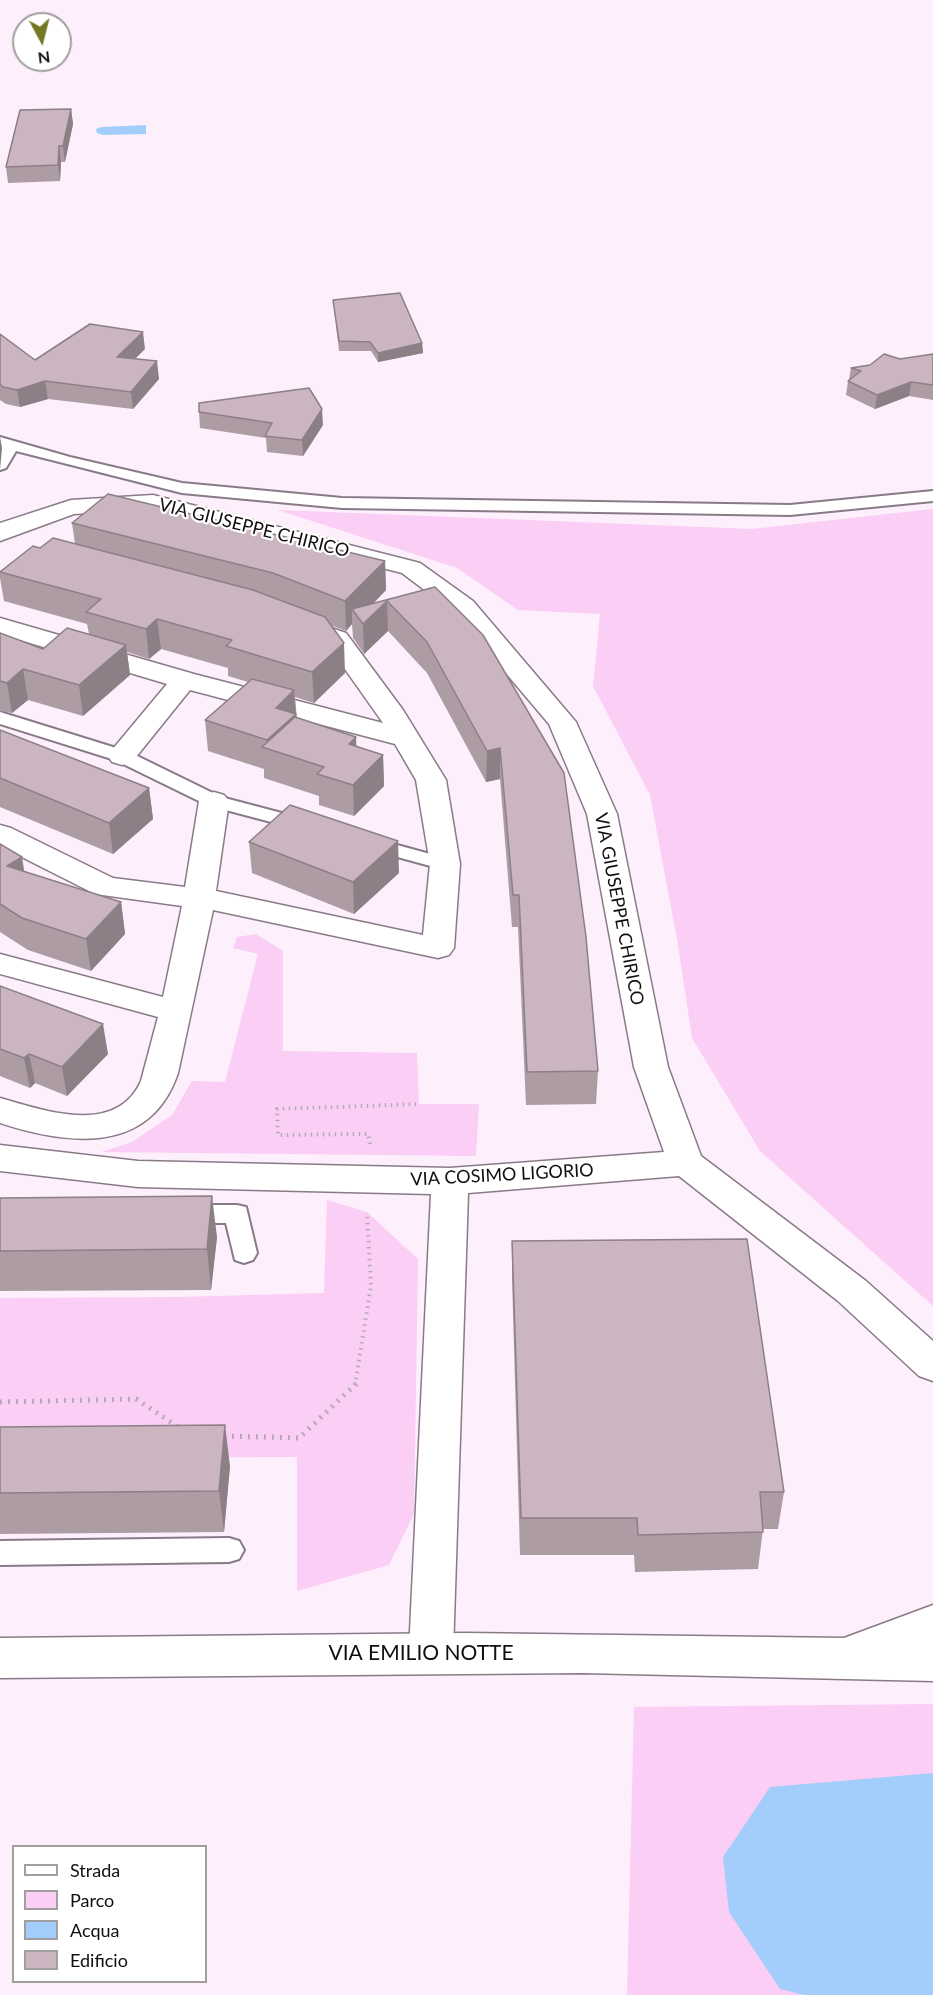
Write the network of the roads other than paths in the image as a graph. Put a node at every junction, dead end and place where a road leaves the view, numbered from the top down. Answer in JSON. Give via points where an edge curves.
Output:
{"nodes":[{"id":1,"x":6,"y":444,"type":"edge"},
{"id":2,"x":0,"y":465,"type":"edge"},
{"id":3,"x":933,"y":496,"type":"edge"},
{"id":4,"x":0,"y":534,"type":"edge"},
{"id":5,"x":286,"y":619,"type":"edge"},
{"id":6,"x":0,"y":626,"type":"edge"},
{"id":7,"x":184,"y":680,"type":"junction"},
{"id":8,"x":0,"y":718,"type":"edge"},
{"id":9,"x":406,"y":738,"type":"junction"},
{"id":10,"x":122,"y":756,"type":"junction"},
{"id":11,"x":214,"y":801,"type":"junction"},
{"id":12,"x":319,"y":829,"type":"edge"},
{"id":13,"x":0,"y":834,"type":"edge"},
{"id":14,"x":353,"y":839,"type":"edge"},
{"id":15,"x":445,"y":864,"type":"junction"},
{"id":16,"x":200,"y":898,"type":"junction"},
{"id":17,"x":0,"y":964,"type":"edge"},
{"id":18,"x":176,"y":1011,"type":"junction"},
{"id":19,"x":0,"y":1110,"type":"edge"},
{"id":20,"x":0,"y":1158,"type":"edge"},
{"id":21,"x":686,"y":1163,"type":"junction"},
{"id":22,"x":450,"y":1181,"type":"junction"},
{"id":23,"x":155,"y":1214,"type":"edge"},
{"id":24,"x":244,"y":1253,"type":"dead end"},
{"id":25,"x":933,"y":1365,"type":"edge"},
{"id":26,"x":229,"y":1550,"type":"dead end"},
{"id":27,"x":0,"y":1553,"type":"edge"},
{"id":28,"x":933,"y":1624,"type":"edge"},
{"id":29,"x":431,"y":1652,"type":"junction"},
{"id":30,"x":843,"y":1657,"type":"junction"},
{"id":31,"x":0,"y":1658,"type":"edge"},
{"id":32,"x":933,"y":1661,"type":"edge"}],
"edges":[{"from":1,"to":2,"type":"lane"},
{"from":1,"to":3,"type":"lane","via":[[182,488],[342,503],[790,510]]},
{"from":4,"to":21,"type":"street","name":"VIA GIUSEPPE CHIRICO","via":[[71,507],[153,502],[411,568],[464,607],[562,722],[602,814],[651,1067]]},
{"from":5,"to":9,"type":"street","via":[[337,639]]},
{"from":6,"to":7,"type":"street"},
{"from":7,"to":9,"type":"street"},
{"from":7,"to":10,"type":"street"},
{"from":8,"to":10,"type":"lane"},
{"from":9,"to":15,"type":"street","via":[[431,780]]},
{"from":10,"to":11,"type":"lane"},
{"from":11,"to":12,"type":"lane"},
{"from":11,"to":16,"type":"street"},
{"from":13,"to":16,"type":"street","via":[[106,887]]},
{"from":14,"to":15,"type":"lane"},
{"from":15,"to":16,"type":"street","via":[[438,948]]},
{"from":16,"to":18,"type":"street"},
{"from":17,"to":18,"type":"street"},
{"from":18,"to":19,"type":"street","via":[[158,1079],[150,1096],[135,1111],[115,1122],[65,1129]]},
{"from":20,"to":22,"type":"street","name":"VIA COSIMO LIGORIO","via":[[138,1174]]},
{"from":21,"to":22,"type":"street","name":"VIA COSIMO LIGORIO"},
{"from":21,"to":25,"type":"street","via":[[852,1291]]},
{"from":22,"to":29,"type":"street"},
{"from":23,"to":24,"type":"lane","via":[[237,1214]]},
{"from":26,"to":27,"type":"lane"},
{"from":28,"to":30,"type":"street"},
{"from":29,"to":30,"type":"street","name":"VIA EMILIO NOTTE"},
{"from":29,"to":31,"type":"street","name":"VIA EMILIO NOTTE"},
{"from":30,"to":32,"type":"street","name":"VIA EMILIO NOTTE"}]}
